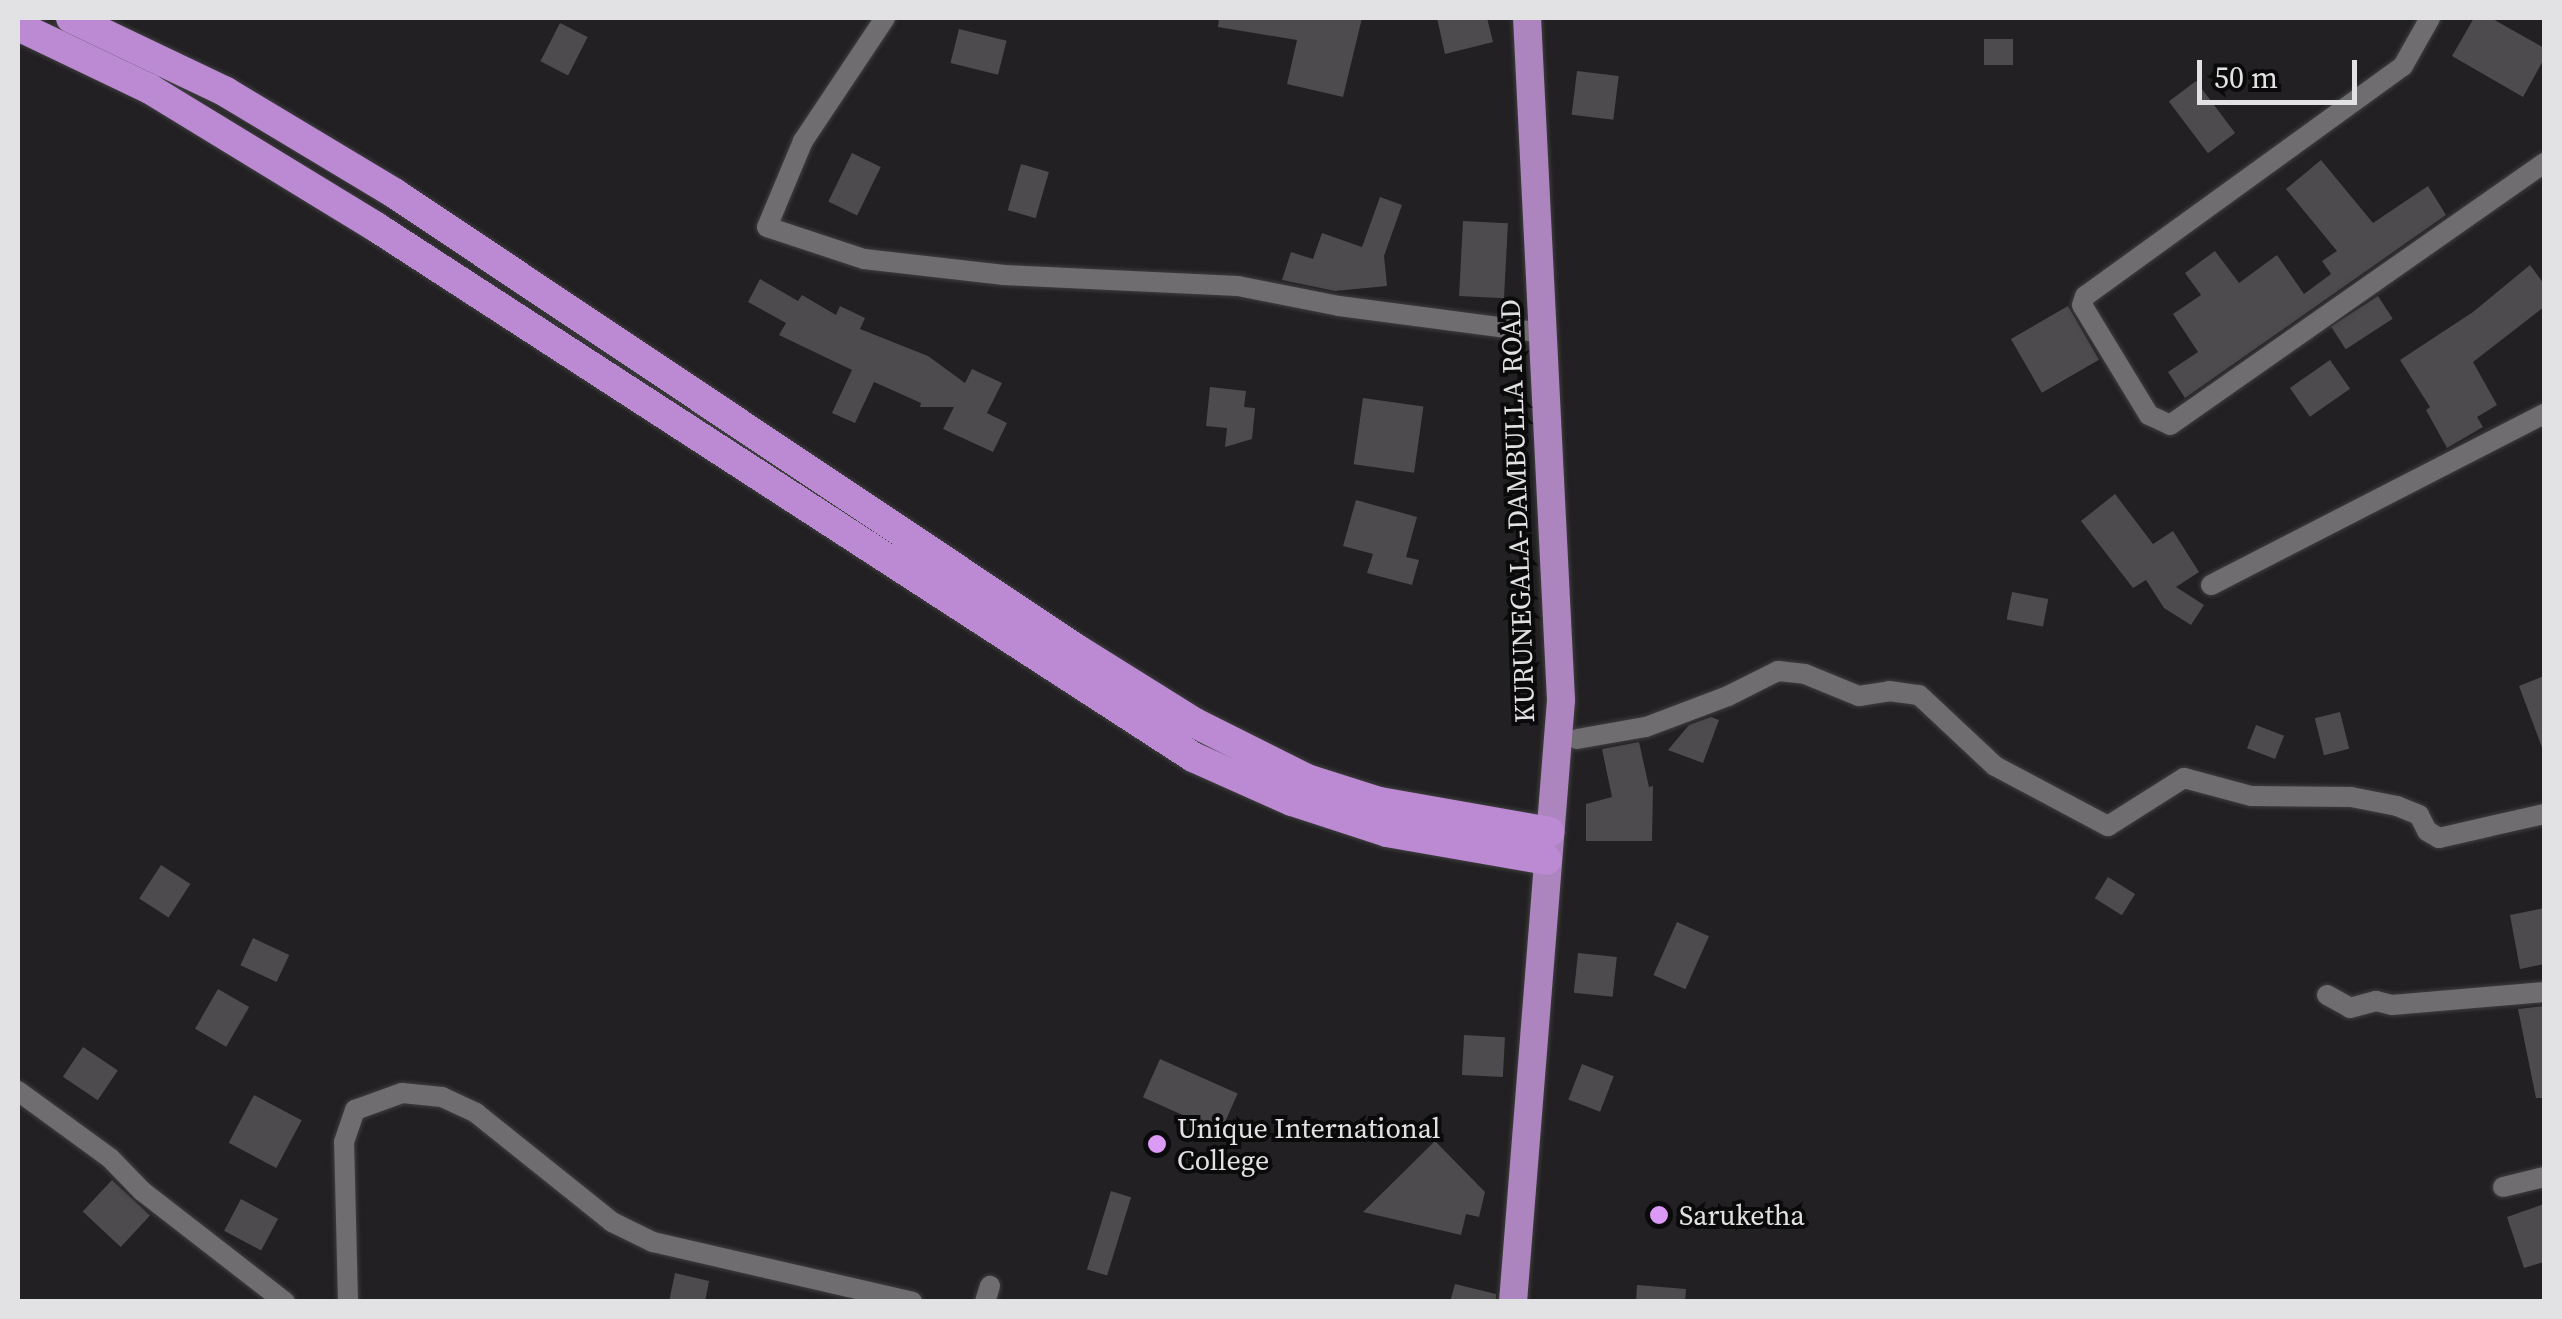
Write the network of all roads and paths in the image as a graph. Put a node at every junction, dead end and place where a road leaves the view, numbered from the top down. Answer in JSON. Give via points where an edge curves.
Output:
{"nodes":[{"id":1,"x":70,"y":18,"type":"edge"},
{"id":2,"x":885,"y":18,"type":"edge"},
{"id":3,"x":1528,"y":18,"type":"edge"},
{"id":4,"x":2430,"y":18,"type":"edge"},
{"id":5,"x":18,"y":26,"type":"edge"},
{"id":6,"x":2544,"y":163,"type":"edge"},
{"id":7,"x":1543,"y":333,"type":"junction"},
{"id":8,"x":2544,"y":414,"type":"edge"},
{"id":9,"x":2210,"y":585,"type":"dead end"},
{"id":10,"x":1577,"y":740,"type":"dead end"},
{"id":11,"x":2544,"y":814,"type":"edge"},
{"id":12,"x":1548,"y":846,"type":"junction"},
{"id":13,"x":2544,"y":992,"type":"edge"},
{"id":14,"x":2327,"y":994,"type":"dead end"},
{"id":15,"x":18,"y":1090,"type":"edge"},
{"id":16,"x":2544,"y":1177,"type":"edge"},
{"id":17,"x":2504,"y":1188,"type":"dead end"},
{"id":18,"x":285,"y":1302,"type":"edge"},
{"id":19,"x":348,"y":1302,"type":"edge"},
{"id":20,"x":912,"y":1302,"type":"edge"},
{"id":21,"x":1513,"y":1302,"type":"edge"}],
"edges":[{"from":1,"to":12,"type":"highway","via":[[226,92],[394,193],[1195,723],[1307,779]]},
{"from":2,"to":7,"type":"street","via":[[803,141],[767,226],[864,259],[1004,275],[1238,286]]},
{"from":3,"to":7,"type":"highway","name":"KURUNEGALA-DAMBULLA ROAD"},
{"from":4,"to":6,"type":"street","via":[[2403,66],[2084,296],[2082,305],[2149,415],[2170,424]]},
{"from":5,"to":12,"type":"highway","via":[[150,89],[376,227],[1193,757],[1292,801],[1387,832]]},
{"from":7,"to":12,"type":"highway","name":"KURUNEGALA-DAMBULLA ROAD","via":[[1561,700]]},
{"from":8,"to":9,"type":"street"},
{"from":10,"to":11,"type":"street","via":[[1646,727],[1778,672],[1805,674],[1860,696],[1919,695],[1995,766],[2108,826],[2184,778],[2251,796],[2396,806],[2419,815],[2439,838]]},
{"from":12,"to":21,"type":"highway","name":"KURUNEGALA-DAMBULLA ROAD"},
{"from":13,"to":14,"type":"street","via":[[2350,1008]]},
{"from":15,"to":18,"type":"street"},
{"from":16,"to":17,"type":"street"},
{"from":19,"to":20,"type":"street","via":[[344,1142],[350,1121],[355,1110],[418,1094],[476,1113],[612,1222],[653,1242]]}]}
